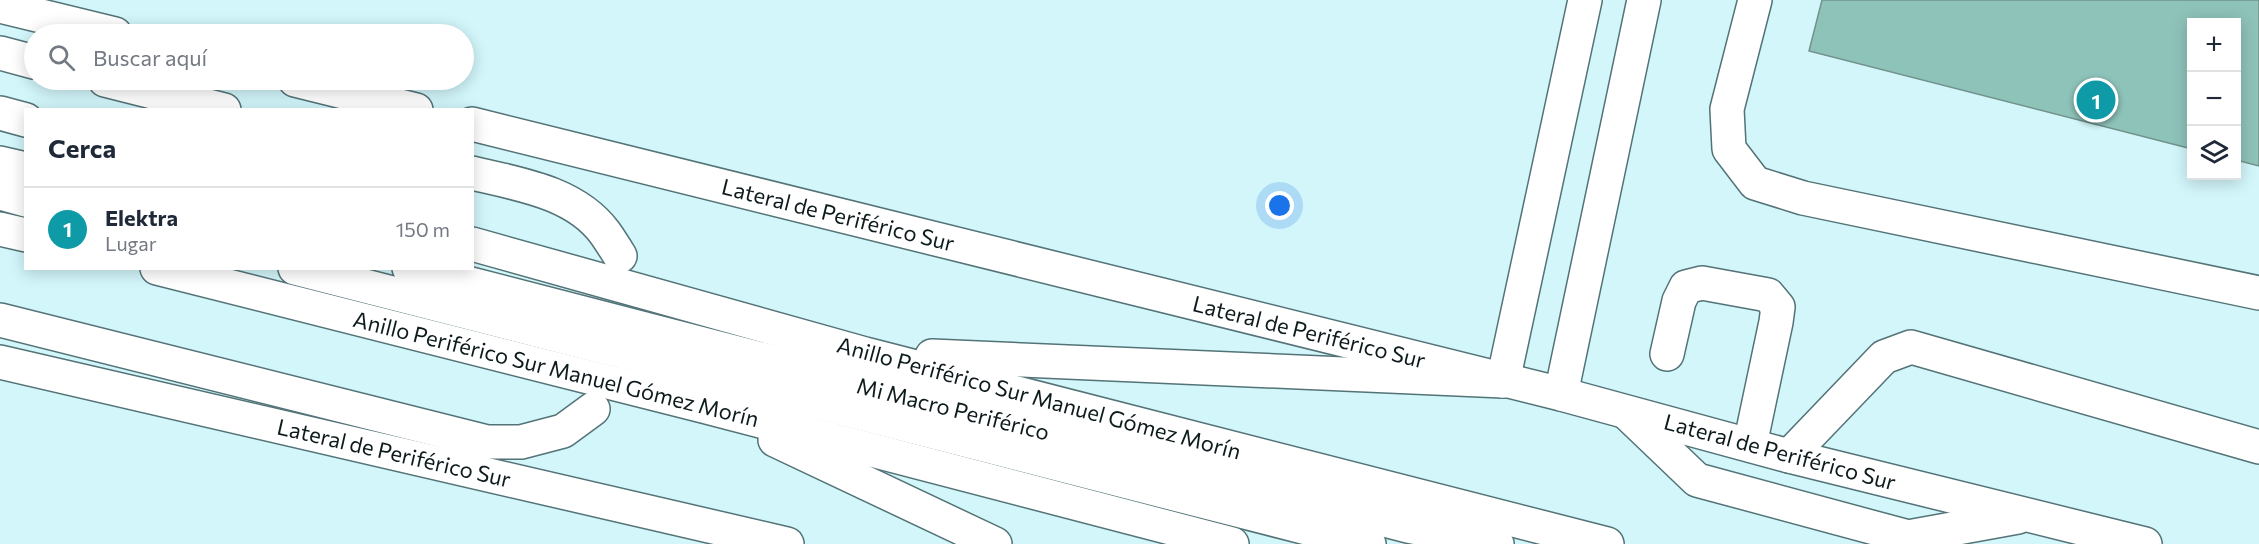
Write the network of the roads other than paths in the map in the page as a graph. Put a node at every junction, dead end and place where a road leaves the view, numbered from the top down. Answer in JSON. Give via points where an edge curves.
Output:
{"nodes":[{"id":1,"x":1585,"y":0,"type":"edge"},
{"id":2,"x":1644,"y":0,"type":"edge"},
{"id":3,"x":1755,"y":0,"type":"edge"},
{"id":4,"x":0,"y":6,"type":"edge"},
{"id":5,"x":74,"y":24,"type":"edge"},
{"id":6,"x":0,"y":53,"type":"edge"},
{"id":7,"x":24,"y":59,"type":"edge"},
{"id":8,"x":145,"y":90,"type":"edge"},
{"id":9,"x":336,"y":90,"type":"edge"},
{"id":10,"x":216,"y":108,"type":"edge"},
{"id":11,"x":408,"y":108,"type":"edge"},
{"id":12,"x":0,"y":113,"type":"edge"},
{"id":13,"x":24,"y":119,"type":"edge"},
{"id":14,"x":474,"y":124,"type":"edge"},
{"id":15,"x":0,"y":163,"type":"edge"},
{"id":16,"x":24,"y":169,"type":"edge"},
{"id":17,"x":474,"y":174,"type":"edge"},
{"id":18,"x":0,"y":193,"type":"edge"},
{"id":19,"x":24,"y":199,"type":"edge"},
{"id":20,"x":0,"y":229,"type":"edge"},
{"id":21,"x":24,"y":235,"type":"edge"},
{"id":22,"x":474,"y":245,"type":"edge"},
{"id":23,"x":620,"y":256,"type":"dead end"},
{"id":24,"x":166,"y":270,"type":"edge"},
{"id":25,"x":303,"y":270,"type":"edge"},
{"id":26,"x":417,"y":270,"type":"edge"},
{"id":27,"x":2259,"y":293,"type":"edge"},
{"id":28,"x":0,"y":320,"type":"edge"},
{"id":29,"x":865,"y":354,"type":"junction"},
{"id":30,"x":1667,"y":354,"type":"dead end"},
{"id":31,"x":0,"y":363,"type":"edge"},
{"id":32,"x":1503,"y":381,"type":"junction"},
{"id":33,"x":1561,"y":394,"type":"junction"},
{"id":34,"x":703,"y":406,"type":"junction"},
{"id":35,"x":593,"y":409,"type":"dead end"},
{"id":36,"x":1623,"y":410,"type":"junction"},
{"id":37,"x":1750,"y":445,"type":"junction"},
{"id":38,"x":2259,"y":447,"type":"edge"},
{"id":39,"x":1788,"y":456,"type":"junction"},
{"id":40,"x":2028,"y":515,"type":"junction"},
{"id":41,"x":725,"y":537,"type":"edge"},
{"id":42,"x":787,"y":544,"type":"edge"},
{"id":43,"x":995,"y":544,"type":"edge"},
{"id":44,"x":1232,"y":544,"type":"edge"},
{"id":45,"x":1370,"y":544,"type":"edge"},
{"id":46,"x":1497,"y":544,"type":"edge"},
{"id":47,"x":1607,"y":544,"type":"edge"},
{"id":48,"x":2145,"y":544,"type":"edge"}],
"edges":[{"from":1,"to":32,"type":"main road"},
{"from":2,"to":33,"type":"main road"},
{"from":3,"to":27,"type":"main road","via":[[1727,109],[1729,149],[1755,183],[1803,198]]},
{"from":4,"to":5,"type":"main road"},
{"from":6,"to":7,"type":"main road"},
{"from":8,"to":10,"type":"main road"},
{"from":9,"to":11,"type":"main road"},
{"from":12,"to":13,"type":"main road"},
{"from":14,"to":32,"type":"main road","name":"Lateral de Periférico Sur"},
{"from":15,"to":16,"type":"main road"},
{"from":17,"to":23,"type":"main road","via":[[544,191],[579,209],[604,231]]},
{"from":18,"to":19,"type":"main road"},
{"from":20,"to":21,"type":"main road"},
{"from":22,"to":29,"type":"main road","name":"Anillo Periférico Sur Manuel Gómez Morín"},
{"from":24,"to":34,"type":"main road","name":"Anillo Periférico Sur Manuel Gómez Morín"},
{"from":25,"to":45,"type":"main road","name":"Mi Macro Periférico"},
{"from":26,"to":46,"type":"main road","name":"Mi Macro Periférico","via":[[1408,526]]},
{"from":28,"to":35,"type":"main road","via":[[487,442],[521,442],[563,431]]},
{"from":29,"to":32,"type":"main road"},
{"from":29,"to":47,"type":"main road","name":"Anillo Periférico Sur Manuel Gómez Morín"},
{"from":30,"to":37,"type":"main road","via":[[1686,287],[1702,283],[1768,295],[1778,307]]},
{"from":31,"to":41,"type":"main road","name":"Lateral de Periférico Sur"},
{"from":32,"to":33,"type":"main road","name":"Lateral de Periférico Sur"},
{"from":33,"to":36,"type":"main road","name":"Lateral de Periférico Sur"},
{"from":34,"to":43,"type":"main road"},
{"from":34,"to":44,"type":"main road","name":"Anillo Periférico Sur Manuel Gómez Morín"},
{"from":36,"to":37,"type":"main road","name":"Lateral de Periférico Sur"},
{"from":36,"to":40,"type":"main road","via":[[1697,480],[1908,537]]},
{"from":37,"to":39,"type":"main road","name":"Lateral de Periférico Sur"},
{"from":38,"to":39,"type":"main road","via":[[1911,347],[1884,357]]},
{"from":39,"to":40,"type":"main road","name":"Lateral de Periférico Sur"},
{"from":40,"to":48,"type":"main road","name":"Lateral de Periférico Sur"},
{"from":41,"to":42,"type":"main road","name":"Lateral de Periférico Sur"}]}
